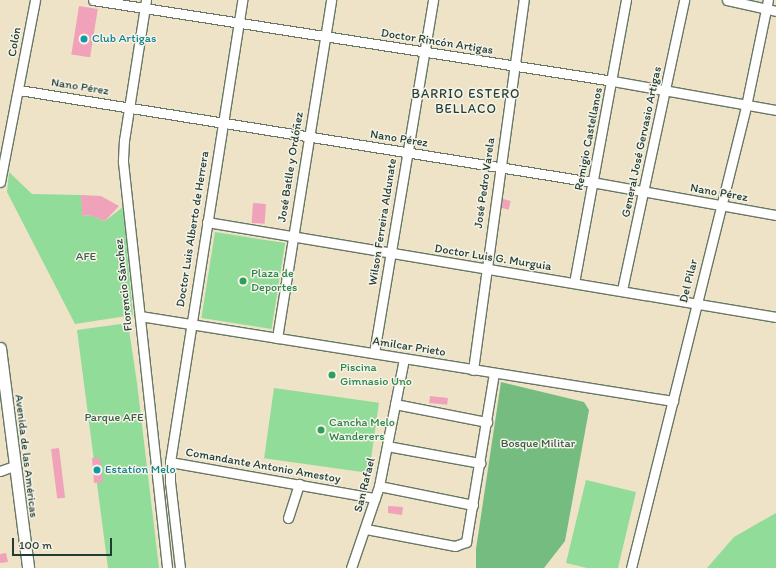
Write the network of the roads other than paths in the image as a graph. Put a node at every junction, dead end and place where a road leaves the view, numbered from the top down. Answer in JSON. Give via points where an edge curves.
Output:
{"nodes":[{"id":1,"x":35,"y":0,"type":"edge"},
{"id":2,"x":93,"y":0,"type":"edge"},
{"id":3,"x":242,"y":0,"type":"edge"},
{"id":4,"x":331,"y":0,"type":"edge"},
{"id":5,"x":432,"y":0,"type":"edge"},
{"id":6,"x":524,"y":0,"type":"edge"},
{"id":7,"x":626,"y":0,"type":"edge"},
{"id":8,"x":684,"y":0,"type":"edge"},
{"id":9,"x":727,"y":0,"type":"edge"},
{"id":10,"x":145,"y":4,"type":"edge"},
{"id":11,"x":767,"y":4,"type":"edge"},
{"id":12,"x":776,"y":11,"type":"edge"},
{"id":13,"x":238,"y":22,"type":"junction"},
{"id":14,"x":325,"y":35,"type":"junction"},
{"id":15,"x":424,"y":53,"type":"junction"},
{"id":16,"x":513,"y":66,"type":"junction"},
{"id":17,"x":613,"y":81,"type":"junction"},
{"id":18,"x":18,"y":90,"type":"junction"},
{"id":19,"x":666,"y":90,"type":"junction"},
{"id":20,"x":746,"y":106,"type":"junction"},
{"id":21,"x":129,"y":107,"type":"junction"},
{"id":22,"x":776,"y":110,"type":"edge"},
{"id":23,"x":222,"y":122,"type":"junction"},
{"id":24,"x":308,"y":137,"type":"junction"},
{"id":25,"x":407,"y":152,"type":"junction"},
{"id":26,"x":500,"y":167,"type":"junction"},
{"id":27,"x":0,"y":182,"type":"edge"},
{"id":28,"x":592,"y":182,"type":"junction"},
{"id":29,"x":643,"y":192,"type":"junction"},
{"id":30,"x":721,"y":206,"type":"junction"},
{"id":31,"x":776,"y":215,"type":"edge"},
{"id":32,"x":207,"y":222,"type":"junction"},
{"id":33,"x":292,"y":237,"type":"junction"},
{"id":34,"x":390,"y":253,"type":"junction"},
{"id":35,"x":486,"y":268,"type":"junction"},
{"id":36,"x":574,"y":283,"type":"junction"},
{"id":37,"x":622,"y":290,"type":"junction"},
{"id":38,"x":696,"y":302,"type":"junction"},
{"id":39,"x":140,"y":316,"type":"junction"},
{"id":40,"x":776,"y":318,"type":"edge"},
{"id":41,"x":191,"y":323,"type":"junction"},
{"id":42,"x":277,"y":338,"type":"junction"},
{"id":43,"x":0,"y":348,"type":"edge"},
{"id":44,"x":374,"y":353,"type":"junction"},
{"id":45,"x":404,"y":358,"type":"junction"},
{"id":46,"x":473,"y":370,"type":"junction"},
{"id":47,"x":494,"y":373,"type":"junction"},
{"id":48,"x":2,"y":381,"type":"edge"},
{"id":49,"x":673,"y":401,"type":"junction"},
{"id":50,"x":395,"y":404,"type":"junction"},
{"id":51,"x":486,"y":422,"type":"junction"},
{"id":52,"x":387,"y":446,"type":"junction"},
{"id":53,"x":170,"y":462,"type":"junction"},
{"id":54,"x":480,"y":463,"type":"junction"},
{"id":55,"x":14,"y":466,"type":"junction"},
{"id":56,"x":0,"y":472,"type":"edge"},
{"id":57,"x":170,"y":482,"type":"junction"},
{"id":58,"x":156,"y":484,"type":"junction"},
{"id":59,"x":299,"y":484,"type":"junction"},
{"id":60,"x":379,"y":486,"type":"junction"},
{"id":61,"x":375,"y":498,"type":"junction"},
{"id":62,"x":473,"y":505,"type":"junction"},
{"id":63,"x":288,"y":518,"type":"dead end"},
{"id":64,"x":366,"y":529,"type":"junction"},
{"id":65,"x":28,"y":568,"type":"edge"},
{"id":66,"x":167,"y":568,"type":"edge"},
{"id":67,"x":180,"y":568,"type":"edge"},
{"id":68,"x":351,"y":568,"type":"edge"},
{"id":69,"x":630,"y":568,"type":"edge"}],
"edges":[{"from":1,"to":18,"type":"street","name":"Colón"},
{"from":2,"to":10,"type":"street","name":"Doctor Rincón Artigas"},
{"from":3,"to":13,"type":"street","name":"Doctor Luis Alberto de Herrera"},
{"from":4,"to":14,"type":"street","name":"José Batlle y Ordóñez"},
{"from":5,"to":15,"type":"street","name":"Wilson Ferreira Aldunate"},
{"from":6,"to":16,"type":"street","name":"José Pedro Varela"},
{"from":7,"to":17,"type":"street","name":"Remigio Castellanos"},
{"from":8,"to":19,"type":"street","name":"General José Gervasio Artigas"},
{"from":9,"to":11,"type":"street"},
{"from":10,"to":13,"type":"street","name":"Doctor Rincón Artigas"},
{"from":10,"to":21,"type":"street","name":"Florencio Sánchez"},
{"from":11,"to":12,"type":"street"},
{"from":11,"to":20,"type":"street","name":"Del Pilar"},
{"from":13,"to":14,"type":"street","name":"Doctor Rincón Artigas"},
{"from":13,"to":23,"type":"street","name":"Doctor Luis Alberto de Herrera"},
{"from":14,"to":15,"type":"street","name":"Doctor Rincón Artigas"},
{"from":14,"to":24,"type":"street","name":"José Batlle y Ordóñez"},
{"from":15,"to":16,"type":"street","name":"Doctor Rincón Artigas"},
{"from":15,"to":25,"type":"street","name":"Wilson Ferreira Aldunate"},
{"from":16,"to":17,"type":"street","name":"Doctor Rincón Artigas"},
{"from":16,"to":26,"type":"street","name":"José Pedro Varela"},
{"from":17,"to":19,"type":"street","name":"Doctor Rincón Artigas"},
{"from":17,"to":28,"type":"street","name":"Remigio Castellanos"},
{"from":18,"to":21,"type":"street","name":"Nano Pérez"},
{"from":18,"to":27,"type":"street","name":"Colón"},
{"from":19,"to":20,"type":"street","name":"Doctor Rincón Artigas"},
{"from":19,"to":29,"type":"street","name":"General José Gervasio Artigas"},
{"from":20,"to":22,"type":"street","name":"Doctor Rincón Artigas"},
{"from":20,"to":30,"type":"street","name":"Del Pilar"},
{"from":21,"to":23,"type":"street","name":"Nano Pérez"},
{"from":21,"to":39,"type":"street","name":"Florencio Sánchez","via":[[123,162]]},
{"from":23,"to":24,"type":"street","name":"Nano Pérez"},
{"from":23,"to":32,"type":"street","name":"Doctor Luis Alberto de Herrera"},
{"from":24,"to":25,"type":"street","name":"Nano Pérez"},
{"from":24,"to":33,"type":"street","name":"José Batlle y Ordóñez"},
{"from":25,"to":26,"type":"street","name":"Nano Pérez"},
{"from":25,"to":34,"type":"street","name":"Wilson Ferreira Aldunate"},
{"from":26,"to":28,"type":"street","name":"Nano Pérez"},
{"from":26,"to":35,"type":"street","name":"José Pedro Varela"},
{"from":28,"to":29,"type":"street","name":"Nano Pérez"},
{"from":28,"to":36,"type":"street","name":"Remigio Castellanos"},
{"from":29,"to":30,"type":"street","name":"Nano Pérez"},
{"from":29,"to":37,"type":"street","name":"General José Gervasio Artigas"},
{"from":30,"to":31,"type":"street","name":"Nano Pérez"},
{"from":30,"to":38,"type":"street","name":"Del Pilar"},
{"from":32,"to":33,"type":"street","name":"Doctor Luis G. Murguia"},
{"from":32,"to":41,"type":"street","name":"Doctor Luis Alberto de Herrera"},
{"from":33,"to":34,"type":"street","name":"Doctor Luis G. Murguia"},
{"from":33,"to":42,"type":"street","name":"José Batlle y Ordóñez"},
{"from":34,"to":35,"type":"street","name":"Doctor Luis G. Murguia"},
{"from":34,"to":44,"type":"street","name":"Wilson Ferreira Aldunate"},
{"from":35,"to":36,"type":"street","name":"Doctor Luis G. Murguia"},
{"from":35,"to":46,"type":"street","name":"José Pedro Varela"},
{"from":36,"to":37,"type":"street","name":"Doctor Luis G. Murguia"},
{"from":37,"to":38,"type":"street","name":"Doctor Luis G. Murguia"},
{"from":38,"to":40,"type":"street","name":"Doctor Luis G. Murguia"},
{"from":38,"to":49,"type":"street","name":"Del Pilar"},
{"from":39,"to":41,"type":"street","name":"Amilcar Prieto"},
{"from":39,"to":58,"type":"street","name":"Florencio Sánchez"},
{"from":41,"to":42,"type":"street","name":"Amilcar Prieto"},
{"from":41,"to":53,"type":"street","name":"Doctor Luis Alberto de Herrera"},
{"from":42,"to":44,"type":"street","name":"Amilcar Prieto"},
{"from":43,"to":48,"type":"main road","name":"Avenida de las Américas"},
{"from":44,"to":45,"type":"street","name":"Amilcar Prieto"},
{"from":45,"to":46,"type":"street","name":"Amilcar Prieto"},
{"from":45,"to":50,"type":"street","name":"San Rafael"},
{"from":46,"to":47,"type":"street","name":"Amilcar Prieto"},
{"from":47,"to":49,"type":"street","name":"Amilcar Prieto"},
{"from":47,"to":51,"type":"street"},
{"from":48,"to":55,"type":"main road","name":"Avenida de las Américas"},
{"from":49,"to":69,"type":"street","name":"Del Pilar"},
{"from":50,"to":51,"type":"street"},
{"from":50,"to":52,"type":"street","name":"San Rafael"},
{"from":51,"to":54,"type":"street"},
{"from":52,"to":54,"type":"street"},
{"from":52,"to":60,"type":"street","name":"San Rafael"},
{"from":53,"to":57,"type":"street"},
{"from":53,"to":59,"type":"street","name":"Comandante Antonio Amestoy"},
{"from":54,"to":62,"type":"street"},
{"from":55,"to":56,"type":"street"},
{"from":55,"to":65,"type":"main road","name":"Avenida de las Américas"},
{"from":57,"to":58,"type":"street"},
{"from":57,"to":67,"type":"street"},
{"from":58,"to":66,"type":"street","name":"Florencio Sánchez"},
{"from":59,"to":61,"type":"street","name":"Comandante Antonio Amestoy"},
{"from":59,"to":63,"type":"street"},
{"from":60,"to":61,"type":"street","name":"San Rafael"},
{"from":60,"to":62,"type":"street"},
{"from":61,"to":64,"type":"street","name":"San Rafael"},
{"from":62,"to":64,"type":"street","via":[[469,535],[462,545],[455,546]]},
{"from":64,"to":68,"type":"street","name":"San Rafael"}]}
